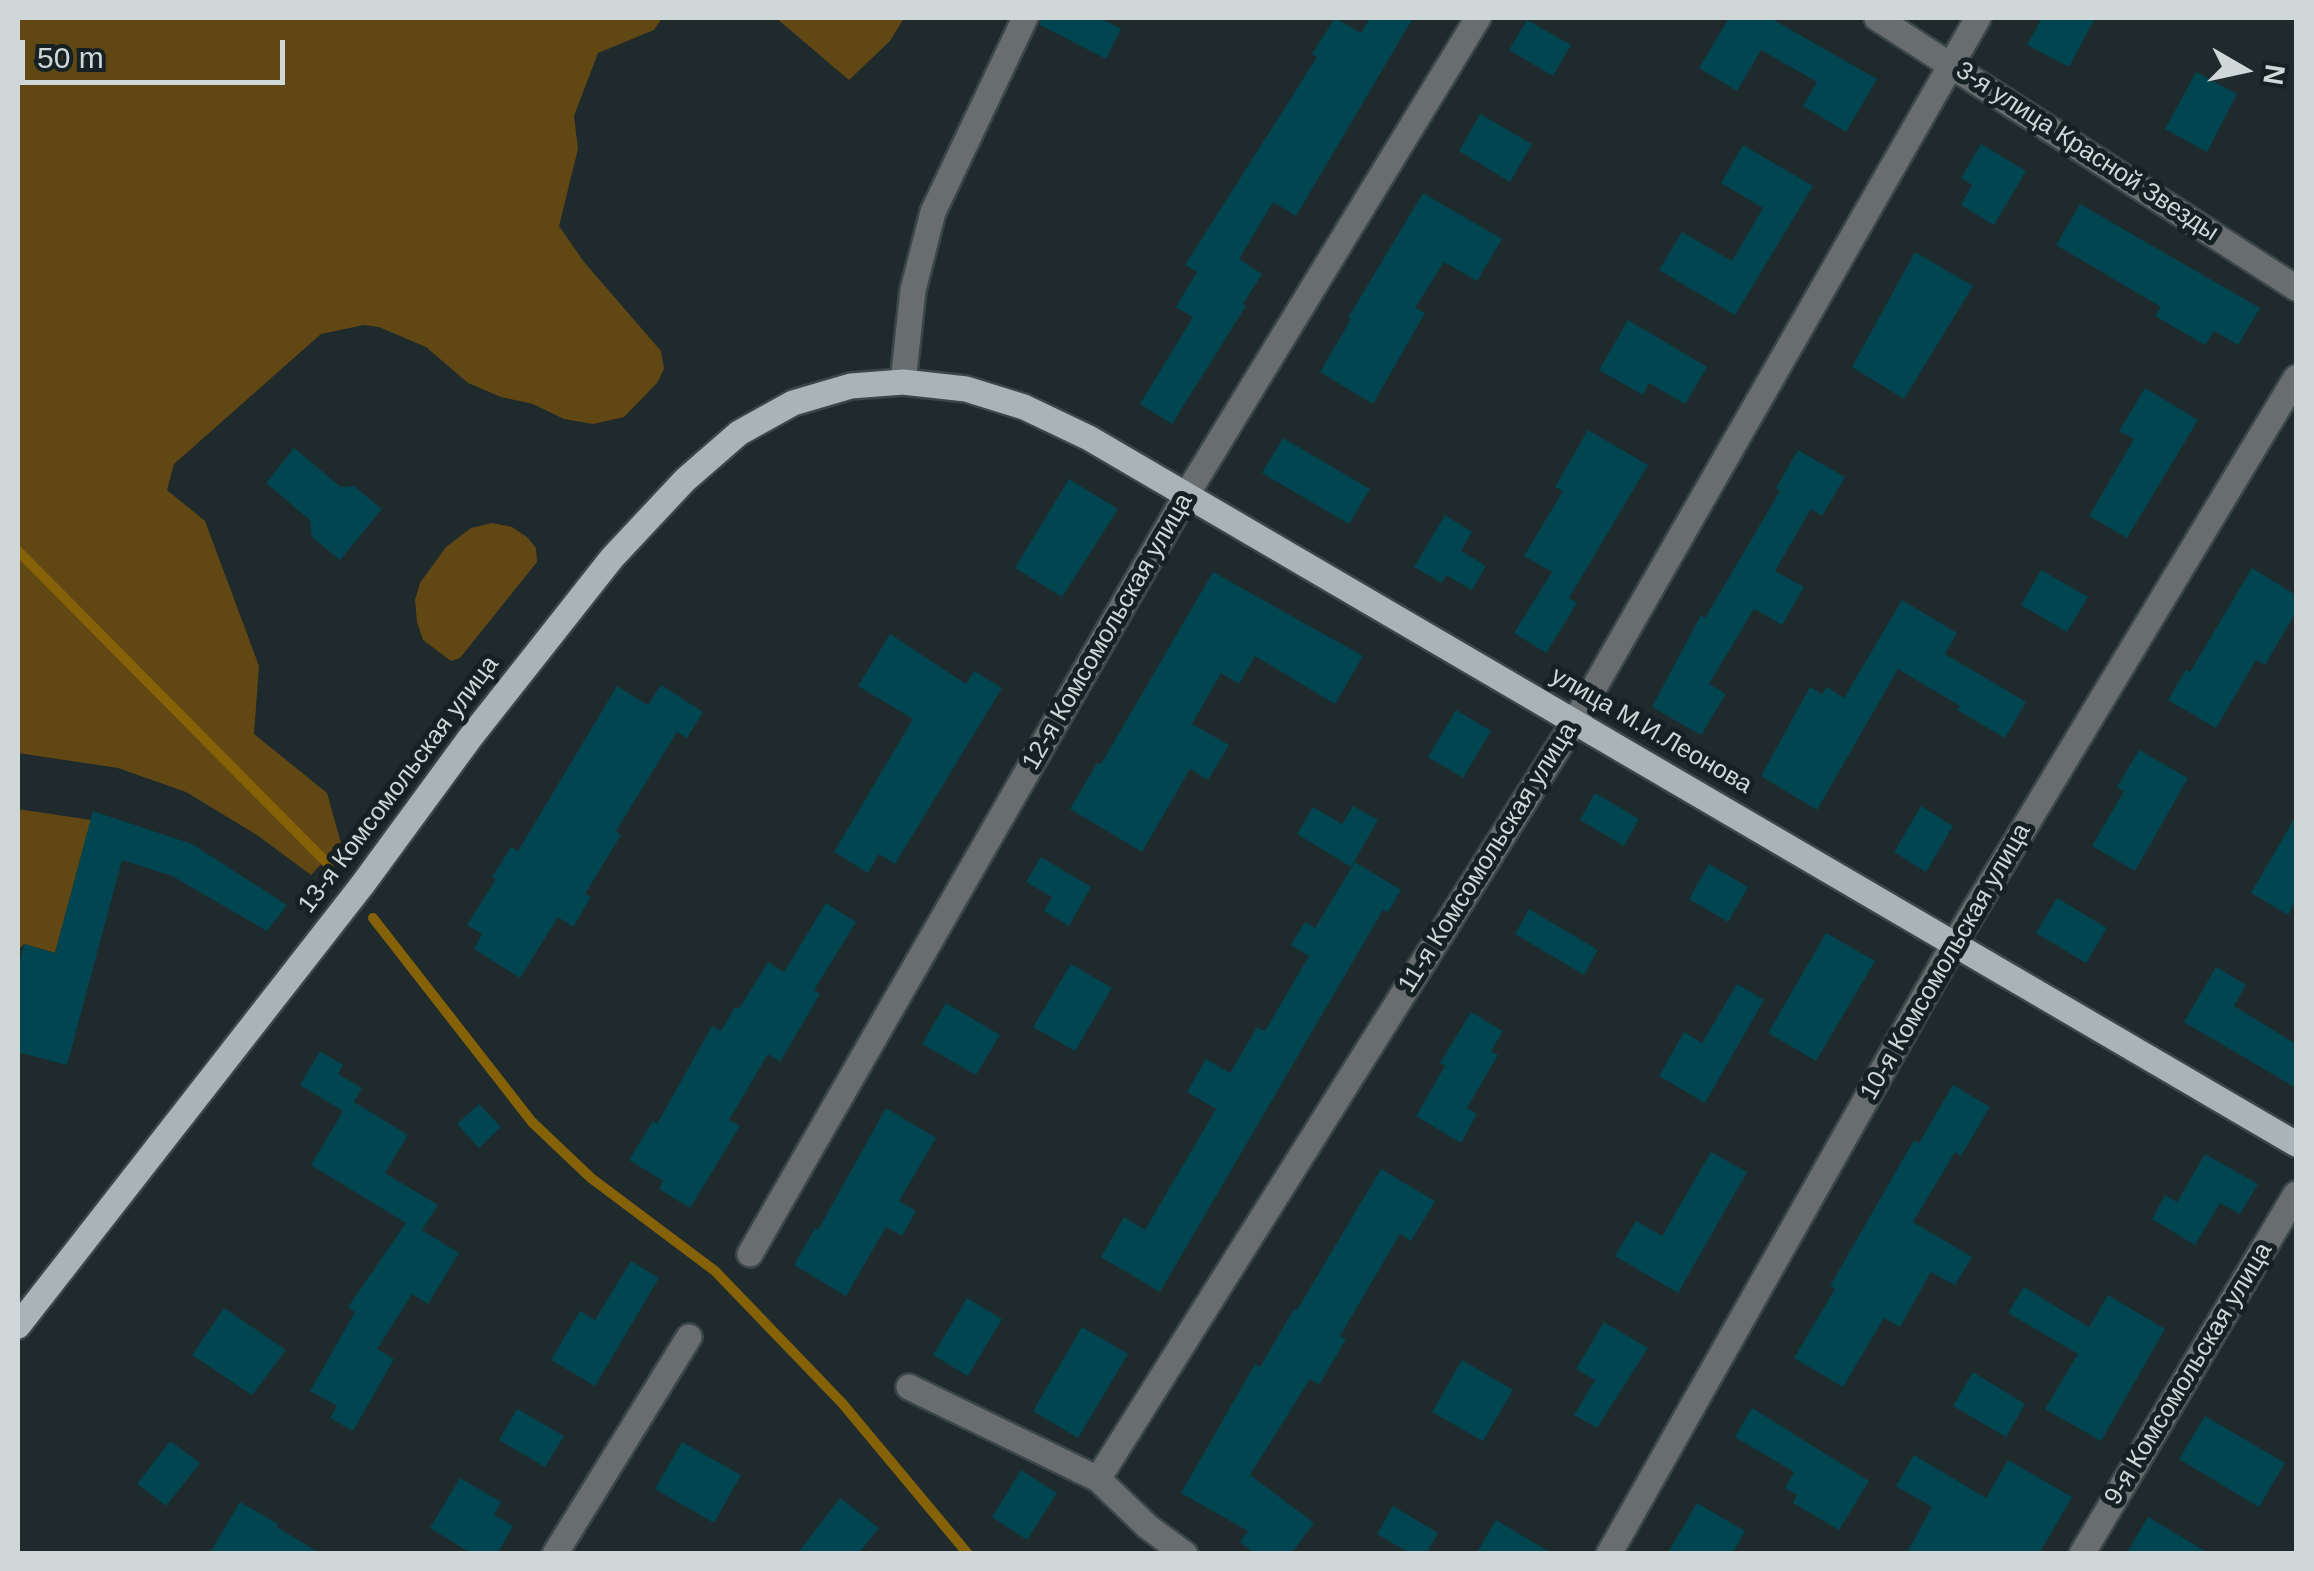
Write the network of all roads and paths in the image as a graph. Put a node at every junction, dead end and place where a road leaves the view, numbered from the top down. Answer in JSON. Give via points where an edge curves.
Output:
{"nodes":[{"id":1,"x":1025,"y":18,"type":"edge"},
{"id":2,"x":1478,"y":18,"type":"edge"},
{"id":3,"x":1877,"y":18,"type":"edge"},
{"id":4,"x":1978,"y":18,"type":"edge"},
{"id":5,"x":1951,"y":64,"type":"junction"},
{"id":6,"x":2296,"y":288,"type":"edge"},
{"id":7,"x":2296,"y":378,"type":"edge"},
{"id":8,"x":902,"y":382,"type":"junction"},
{"id":9,"x":966,"y":388,"type":"joint"},
{"id":10,"x":1188,"y":494,"type":"junction"},
{"id":11,"x":1575,"y":722,"type":"junction"},
{"id":12,"x":1954,"y":944,"type":"junction"},
{"id":13,"x":2296,"y":1144,"type":"edge"},
{"id":14,"x":2296,"y":1194,"type":"edge"},
{"id":15,"x":750,"y":1254,"type":"dead end"},
{"id":16,"x":18,"y":1326,"type":"edge"},
{"id":17,"x":689,"y":1337,"type":"dead end"},
{"id":18,"x":909,"y":1387,"type":"dead end"},
{"id":19,"x":1098,"y":1478,"type":"junction"},
{"id":20,"x":554,"y":1554,"type":"edge"},
{"id":21,"x":1185,"y":1554,"type":"edge"},
{"id":22,"x":1609,"y":1554,"type":"edge"},
{"id":23,"x":2082,"y":1554,"type":"edge"}],
"edges":[{"from":1,"to":8,"type":"street","via":[[933,212],[913,290]]},
{"from":2,"to":10,"type":"street","name":"12-я Комсомольская улица"},
{"from":3,"to":5,"type":"street","name":"3-я улица Красной Звезды"},
{"from":4,"to":5,"type":"street","name":"11-я Комсомольская улица"},
{"from":5,"to":6,"type":"street","name":"3-я улица Красной Звезды"},
{"from":5,"to":11,"type":"street","name":"11-я Комсомольская улица"},
{"from":7,"to":12,"type":"street","name":"10-я Комсомольская улица"},
{"from":8,"to":9,"type":"main road","name":"13-я Комсомольская улица"},
{"from":8,"to":16,"type":"main road","name":"13-я Комсомольская улица","via":[[851,386],[793,402],[739,433],[685,480],[612,558],[470,738]]},
{"from":9,"to":10,"type":"main road","name":"улица М.И.Леонова","via":[[1089,438]]},
{"from":10,"to":11,"type":"main road","name":"улица М.И.Леонова"},
{"from":10,"to":15,"type":"street","name":"12-я Комсомольская улица"},
{"from":11,"to":12,"type":"main road","name":"улица М.И.Леонова"},
{"from":11,"to":19,"type":"street","name":"11-я Комсомольская улица"},
{"from":12,"to":13,"type":"main road","name":"улица М.И.Леонова"},
{"from":12,"to":22,"type":"street","name":"10-я Комсомольская улица"},
{"from":14,"to":23,"type":"street","name":"9-я Комсомольская улица"},
{"from":17,"to":20,"type":"street"},
{"from":18,"to":19,"type":"street"},
{"from":19,"to":21,"type":"street"}]}
